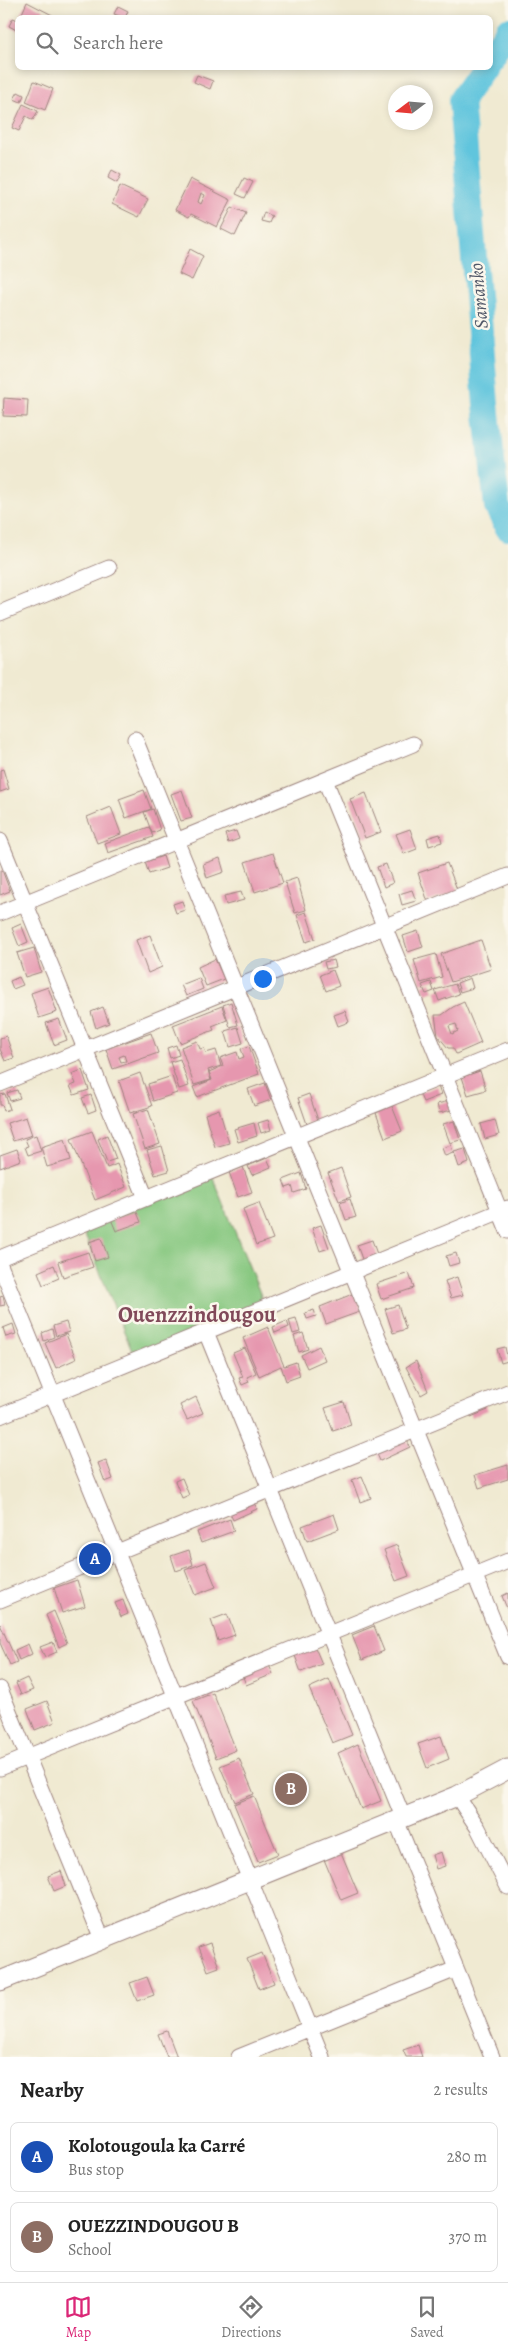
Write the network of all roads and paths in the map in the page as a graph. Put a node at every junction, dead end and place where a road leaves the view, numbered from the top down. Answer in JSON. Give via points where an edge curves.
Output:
{"nodes":[{"id":1,"x":109,"y":568,"type":"dead end"},
{"id":2,"x":0,"y":613,"type":"edge"},
{"id":3,"x":135,"y":740,"type":"dead end"},
{"id":4,"x":413,"y":744,"type":"dead end"},
{"id":5,"x":325,"y":780,"type":"junction"},
{"id":6,"x":0,"y":841,"type":"edge"},
{"id":7,"x":176,"y":841,"type":"junction"},
{"id":8,"x":508,"y":876,"type":"edge"},
{"id":9,"x":25,"y":902,"type":"junction"},
{"id":10,"x":0,"y":913,"type":"edge"},
{"id":11,"x":384,"y":927,"type":"junction"},
{"id":12,"x":236,"y":988,"type":"junction"},
{"id":13,"x":85,"y":1049,"type":"junction"},
{"id":14,"x":508,"y":1050,"type":"edge"},
{"id":15,"x":445,"y":1076,"type":"junction"},
{"id":16,"x":0,"y":1084,"type":"edge"},
{"id":17,"x":296,"y":1137,"type":"junction"},
{"id":18,"x":146,"y":1198,"type":"junction"},
{"id":19,"x":504,"y":1210,"type":"edge"},
{"id":20,"x":508,"y":1231,"type":"edge"},
{"id":21,"x":0,"y":1258,"type":"edge"},
{"id":22,"x":0,"y":1265,"type":"edge"},
{"id":23,"x":351,"y":1272,"type":"junction"},
{"id":24,"x":206,"y":1332,"type":"junction"},
{"id":25,"x":508,"y":1392,"type":"edge"},
{"id":26,"x":52,"y":1394,"type":"junction"},
{"id":27,"x":0,"y":1416,"type":"edge"},
{"id":28,"x":416,"y":1430,"type":"junction"},
{"id":29,"x":270,"y":1489,"type":"junction"},
{"id":30,"x":117,"y":1552,"type":"junction"},
{"id":31,"x":508,"y":1561,"type":"edge"},
{"id":32,"x":474,"y":1575,"type":"junction"},
{"id":33,"x":0,"y":1600,"type":"edge"},
{"id":34,"x":329,"y":1634,"type":"junction"},
{"id":35,"x":508,"y":1657,"type":"edge"},
{"id":36,"x":0,"y":1689,"type":"edge"},
{"id":37,"x":175,"y":1697,"type":"junction"},
{"id":38,"x":28,"y":1757,"type":"junction"},
{"id":39,"x":0,"y":1768,"type":"edge"},
{"id":40,"x":508,"y":1768,"type":"edge"},
{"id":41,"x":457,"y":1796,"type":"junction"},
{"id":42,"x":399,"y":1819,"type":"junction"},
{"id":43,"x":250,"y":1880,"type":"junction"},
{"id":44,"x":508,"y":1887,"type":"edge"},
{"id":45,"x":102,"y":1939,"type":"junction"},
{"id":46,"x":456,"y":1969,"type":"junction"},
{"id":47,"x":0,"y":1981,"type":"edge"},
{"id":48,"x":310,"y":2028,"type":"junction"},
{"id":49,"x":239,"y":2057,"type":"edge"},
{"id":50,"x":322,"y":2057,"type":"edge"},
{"id":51,"x":492,"y":2057,"type":"edge"}],
"edges":[{"from":1,"to":2,"type":"street"},
{"from":3,"to":7,"type":"street"},
{"from":4,"to":5,"type":"street"},
{"from":5,"to":7,"type":"street"},
{"from":5,"to":11,"type":"street"},
{"from":6,"to":9,"type":"street"},
{"from":7,"to":9,"type":"street"},
{"from":7,"to":12,"type":"street"},
{"from":8,"to":11,"type":"street"},
{"from":9,"to":10,"type":"street"},
{"from":9,"to":13,"type":"street"},
{"from":11,"to":12,"type":"street"},
{"from":11,"to":15,"type":"street"},
{"from":12,"to":13,"type":"street"},
{"from":12,"to":17,"type":"street"},
{"from":13,"to":16,"type":"street"},
{"from":13,"to":18,"type":"street"},
{"from":14,"to":15,"type":"street"},
{"from":15,"to":17,"type":"street"},
{"from":15,"to":19,"type":"street"},
{"from":17,"to":18,"type":"street"},
{"from":17,"to":23,"type":"street"},
{"from":18,"to":21,"type":"street"},
{"from":19,"to":20,"type":"street"},
{"from":19,"to":23,"type":"street"},
{"from":22,"to":26,"type":"street"},
{"from":23,"to":24,"type":"street"},
{"from":23,"to":28,"type":"street"},
{"from":24,"to":26,"type":"street"},
{"from":24,"to":29,"type":"street"},
{"from":25,"to":28,"type":"street"},
{"from":26,"to":27,"type":"street"},
{"from":26,"to":30,"type":"street"},
{"from":28,"to":29,"type":"street"},
{"from":28,"to":32,"type":"street"},
{"from":29,"to":30,"type":"street"},
{"from":29,"to":34,"type":"street"},
{"from":30,"to":33,"type":"street"},
{"from":30,"to":37,"type":"street"},
{"from":31,"to":32,"type":"street"},
{"from":32,"to":34,"type":"street"},
{"from":32,"to":35,"type":"street"},
{"from":34,"to":37,"type":"street"},
{"from":34,"to":42,"type":"street"},
{"from":36,"to":38,"type":"street"},
{"from":37,"to":38,"type":"street"},
{"from":37,"to":43,"type":"street"},
{"from":38,"to":39,"type":"street"},
{"from":38,"to":45,"type":"street"},
{"from":40,"to":41,"type":"street"},
{"from":41,"to":42,"type":"street"},
{"from":41,"to":44,"type":"street","via":[[478,1828]]},
{"from":42,"to":43,"type":"street"},
{"from":42,"to":46,"type":"street"},
{"from":43,"to":45,"type":"street"},
{"from":43,"to":48,"type":"street"},
{"from":45,"to":47,"type":"street"},
{"from":46,"to":48,"type":"street"},
{"from":46,"to":51,"type":"street"},
{"from":48,"to":49,"type":"street"},
{"from":48,"to":50,"type":"street"}]}
